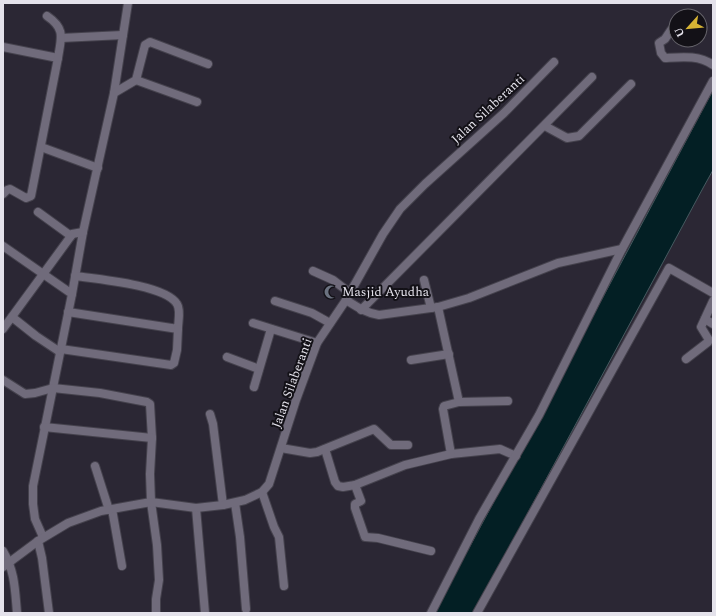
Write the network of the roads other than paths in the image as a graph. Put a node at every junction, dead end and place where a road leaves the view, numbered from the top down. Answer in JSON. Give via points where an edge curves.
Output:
{"nodes":[{"id":1,"x":128,"y":3,"type":"edge"},
{"id":2,"x":47,"y":16,"type":"dead end"},
{"id":3,"x":668,"y":34,"type":"edge"},
{"id":4,"x":123,"y":35,"type":"junction"},
{"id":5,"x":61,"y":38,"type":"junction"},
{"id":6,"x":3,"y":47,"type":"edge"},
{"id":7,"x":58,"y":58,"type":"junction"},
{"id":8,"x":554,"y":62,"type":"dead end"},
{"id":9,"x":208,"y":64,"type":"dead end"},
{"id":10,"x":713,"y":65,"type":"edge"},
{"id":11,"x":592,"y":77,"type":"dead end"},
{"id":12,"x":136,"y":80,"type":"junction"},
{"id":13,"x":713,"y":81,"type":"edge"},
{"id":14,"x":631,"y":84,"type":"dead end"},
{"id":15,"x":114,"y":93,"type":"junction"},
{"id":16,"x":196,"y":102,"type":"dead end"},
{"id":17,"x":545,"y":126,"type":"junction"},
{"id":18,"x":41,"y":147,"type":"junction"},
{"id":19,"x":98,"y":168,"type":"junction"},
{"id":20,"x":3,"y":194,"type":"edge"},
{"id":21,"x":38,"y":212,"type":"dead end"},
{"id":22,"x":83,"y":232,"type":"junction"},
{"id":23,"x":71,"y":236,"type":"junction"},
{"id":24,"x":3,"y":246,"type":"edge"},
{"id":25,"x":622,"y":249,"type":"junction"},
{"id":26,"x":313,"y":270,"type":"dead end"},
{"id":27,"x":42,"y":274,"type":"junction"},
{"id":28,"x":75,"y":276,"type":"junction"},
{"id":29,"x":424,"y":280,"type":"dead end"},
{"id":30,"x":350,"y":292,"type":"junction"},
{"id":31,"x":713,"y":293,"type":"edge"},
{"id":32,"x":72,"y":294,"type":"junction"},
{"id":33,"x":346,"y":300,"type":"junction"},
{"id":34,"x":275,"y":301,"type":"dead end"},
{"id":35,"x":713,"y":301,"type":"edge"},
{"id":36,"x":435,"y":308,"type":"junction"},
{"id":37,"x":361,"y":310,"type":"junction"},
{"id":38,"x":68,"y":312,"type":"junction"},
{"id":39,"x":12,"y":317,"type":"junction"},
{"id":40,"x":705,"y":319,"type":"junction"},
{"id":41,"x":253,"y":323,"type":"dead end"},
{"id":42,"x":330,"y":323,"type":"junction"},
{"id":43,"x":713,"y":324,"type":"edge"},
{"id":44,"x":3,"y":329,"type":"edge"},
{"id":45,"x":178,"y":329,"type":"junction"},
{"id":46,"x":271,"y":329,"type":"junction"},
{"id":47,"x":317,"y":343,"type":"junction"},
{"id":48,"x":60,"y":350,"type":"junction"},
{"id":49,"x":449,"y":354,"type":"junction"},
{"id":50,"x":227,"y":357,"type":"dead end"},
{"id":51,"x":686,"y":359,"type":"dead end"},
{"id":52,"x":411,"y":360,"type":"dead end"},
{"id":53,"x":259,"y":369,"type":"junction"},
{"id":54,"x":3,"y":380,"type":"edge"},
{"id":55,"x":254,"y":387,"type":"dead end"},
{"id":56,"x":53,"y":388,"type":"junction"},
{"id":57,"x":508,"y":400,"type":"dead end"},
{"id":58,"x":459,"y":402,"type":"junction"},
{"id":59,"x":210,"y":414,"type":"dead end"},
{"id":60,"x":44,"y":427,"type":"junction"},
{"id":61,"x":152,"y":438,"type":"junction"},
{"id":62,"x":408,"y":445,"type":"dead end"},
{"id":63,"x":281,"y":448,"type":"junction"},
{"id":64,"x":325,"y":449,"type":"junction"},
{"id":65,"x":451,"y":454,"type":"junction"},
{"id":66,"x":516,"y":456,"type":"junction"},
{"id":67,"x":95,"y":466,"type":"dead end"},
{"id":68,"x":355,"y":485,"type":"junction"},
{"id":69,"x":262,"y":492,"type":"junction"},
{"id":70,"x":150,"y":502,"type":"junction"},
{"id":71,"x":235,"y":503,"type":"junction"},
{"id":72,"x":223,"y":505,"type":"junction"},
{"id":73,"x":196,"y":508,"type":"junction"},
{"id":74,"x":111,"y":509,"type":"junction"},
{"id":75,"x":41,"y":539,"type":"junction"},
{"id":76,"x":3,"y":551,"type":"edge"},
{"id":77,"x":431,"y":551,"type":"dead end"},
{"id":78,"x":6,"y":564,"type":"edge"},
{"id":79,"x":122,"y":566,"type":"dead end"},
{"id":80,"x":284,"y":586,"type":"dead end"},
{"id":81,"x":246,"y":609,"type":"dead end"},
{"id":82,"x":17,"y":613,"type":"edge"},
{"id":83,"x":49,"y":613,"type":"edge"},
{"id":84,"x":156,"y":613,"type":"edge"},
{"id":85,"x":205,"y":613,"type":"edge"},
{"id":86,"x":431,"y":613,"type":"edge"},
{"id":87,"x":477,"y":613,"type":"edge"}],
"edges":[{"from":1,"to":4,"type":"street"},
{"from":2,"to":5,"type":"street","via":[[58,25]]},
{"from":3,"to":10,"type":"street","via":[[659,44],[661,53],[666,58],[694,57]]},
{"from":4,"to":5,"type":"street"},
{"from":4,"to":15,"type":"street"},
{"from":5,"to":7,"type":"street"},
{"from":6,"to":7,"type":"street"},
{"from":7,"to":18,"type":"street"},
{"from":8,"to":30,"type":"street","name":"Jalan Silaberanti","via":[[504,113],[400,209]]},
{"from":9,"to":12,"type":"street","via":[[150,42],[145,45]]},
{"from":11,"to":17,"type":"street"},
{"from":12,"to":15,"type":"street"},
{"from":12,"to":16,"type":"street"},
{"from":13,"to":25,"type":"street"},
{"from":14,"to":17,"type":"street","via":[[579,136],[567,138]]},
{"from":15,"to":19,"type":"street"},
{"from":17,"to":37,"type":"street"},
{"from":18,"to":19,"type":"street"},
{"from":18,"to":20,"type":"street","via":[[31,196],[26,198],[10,189]]},
{"from":19,"to":22,"type":"street"},
{"from":21,"to":23,"type":"street"},
{"from":22,"to":23,"type":"street"},
{"from":22,"to":28,"type":"street"},
{"from":23,"to":27,"type":"street"},
{"from":24,"to":27,"type":"street"},
{"from":25,"to":36,"type":"street","via":[[558,263],[469,298]]},
{"from":25,"to":66,"type":"street"},
{"from":26,"to":30,"type":"street"},
{"from":27,"to":32,"type":"street"},
{"from":27,"to":39,"type":"street"},
{"from":28,"to":32,"type":"street"},
{"from":28,"to":45,"type":"street","via":[[143,286],[161,292],[178,307]]},
{"from":29,"to":36,"type":"street"},
{"from":30,"to":33,"type":"street","name":"Jalan Silaberanti"},
{"from":31,"to":87,"type":"street","via":[[669,268]]},
{"from":32,"to":38,"type":"street"},
{"from":33,"to":37,"type":"street"},
{"from":33,"to":42,"type":"street","name":"Jalan Silaberanti"},
{"from":34,"to":42,"type":"street","via":[[312,313]]},
{"from":35,"to":40,"type":"street"},
{"from":36,"to":37,"type":"street","via":[[378,315]]},
{"from":36,"to":49,"type":"street"},
{"from":38,"to":45,"type":"street"},
{"from":38,"to":48,"type":"street"},
{"from":39,"to":44,"type":"street"},
{"from":39,"to":48,"type":"street","via":[[36,336]]},
{"from":40,"to":43,"type":"street"},
{"from":40,"to":51,"type":"street","via":[[701,327],[709,340]]},
{"from":41,"to":46,"type":"street"},
{"from":42,"to":47,"type":"street","name":"Jalan Silaberanti"},
{"from":45,"to":48,"type":"street","via":[[177,350],[174,363],[171,365]]},
{"from":46,"to":47,"type":"street"},
{"from":46,"to":53,"type":"street"},
{"from":47,"to":63,"type":"street","name":"Jalan Silaberanti"},
{"from":48,"to":56,"type":"street"},
{"from":49,"to":52,"type":"street"},
{"from":49,"to":58,"type":"street"},
{"from":50,"to":53,"type":"street"},
{"from":53,"to":55,"type":"street"},
{"from":54,"to":56,"type":"street","via":[[24,394]]},
{"from":56,"to":60,"type":"street"},
{"from":56,"to":61,"type":"street","via":[[147,402],[150,404]]},
{"from":57,"to":58,"type":"street"},
{"from":58,"to":65,"type":"street","via":[[444,406],[442,409]]},
{"from":59,"to":72,"type":"street"},
{"from":60,"to":61,"type":"street"},
{"from":60,"to":75,"type":"street","via":[[33,486],[35,519]]},
{"from":61,"to":70,"type":"street"},
{"from":62,"to":64,"type":"street","via":[[390,445],[374,429]]},
{"from":63,"to":64,"type":"street","via":[[310,453]]},
{"from":63,"to":69,"type":"street","name":"Jalan Silaberanti","via":[[269,484]]},
{"from":64,"to":68,"type":"street","via":[[338,486]]},
{"from":65,"to":66,"type":"street","via":[[500,449]]},
{"from":65,"to":68,"type":"street","via":[[405,465]]},
{"from":66,"to":86,"type":"street","via":[[479,519]]},
{"from":67,"to":74,"type":"street"},
{"from":68,"to":77,"type":"street","via":[[361,501],[355,504],[355,508],[365,537]]},
{"from":69,"to":71,"type":"street"},
{"from":69,"to":80,"type":"street","via":[[279,537]]},
{"from":70,"to":73,"type":"street"},
{"from":70,"to":74,"type":"street"},
{"from":70,"to":84,"type":"street","via":[[157,545],[159,580]]},
{"from":71,"to":72,"type":"street"},
{"from":71,"to":81,"type":"street"},
{"from":72,"to":73,"type":"street"},
{"from":73,"to":85,"type":"street"},
{"from":74,"to":75,"type":"street","via":[[68,523]]},
{"from":74,"to":79,"type":"street"},
{"from":75,"to":78,"type":"street"},
{"from":75,"to":83,"type":"street"},
{"from":76,"to":78,"type":"street"},
{"from":78,"to":82,"type":"street","via":[[13,576]]}]}
